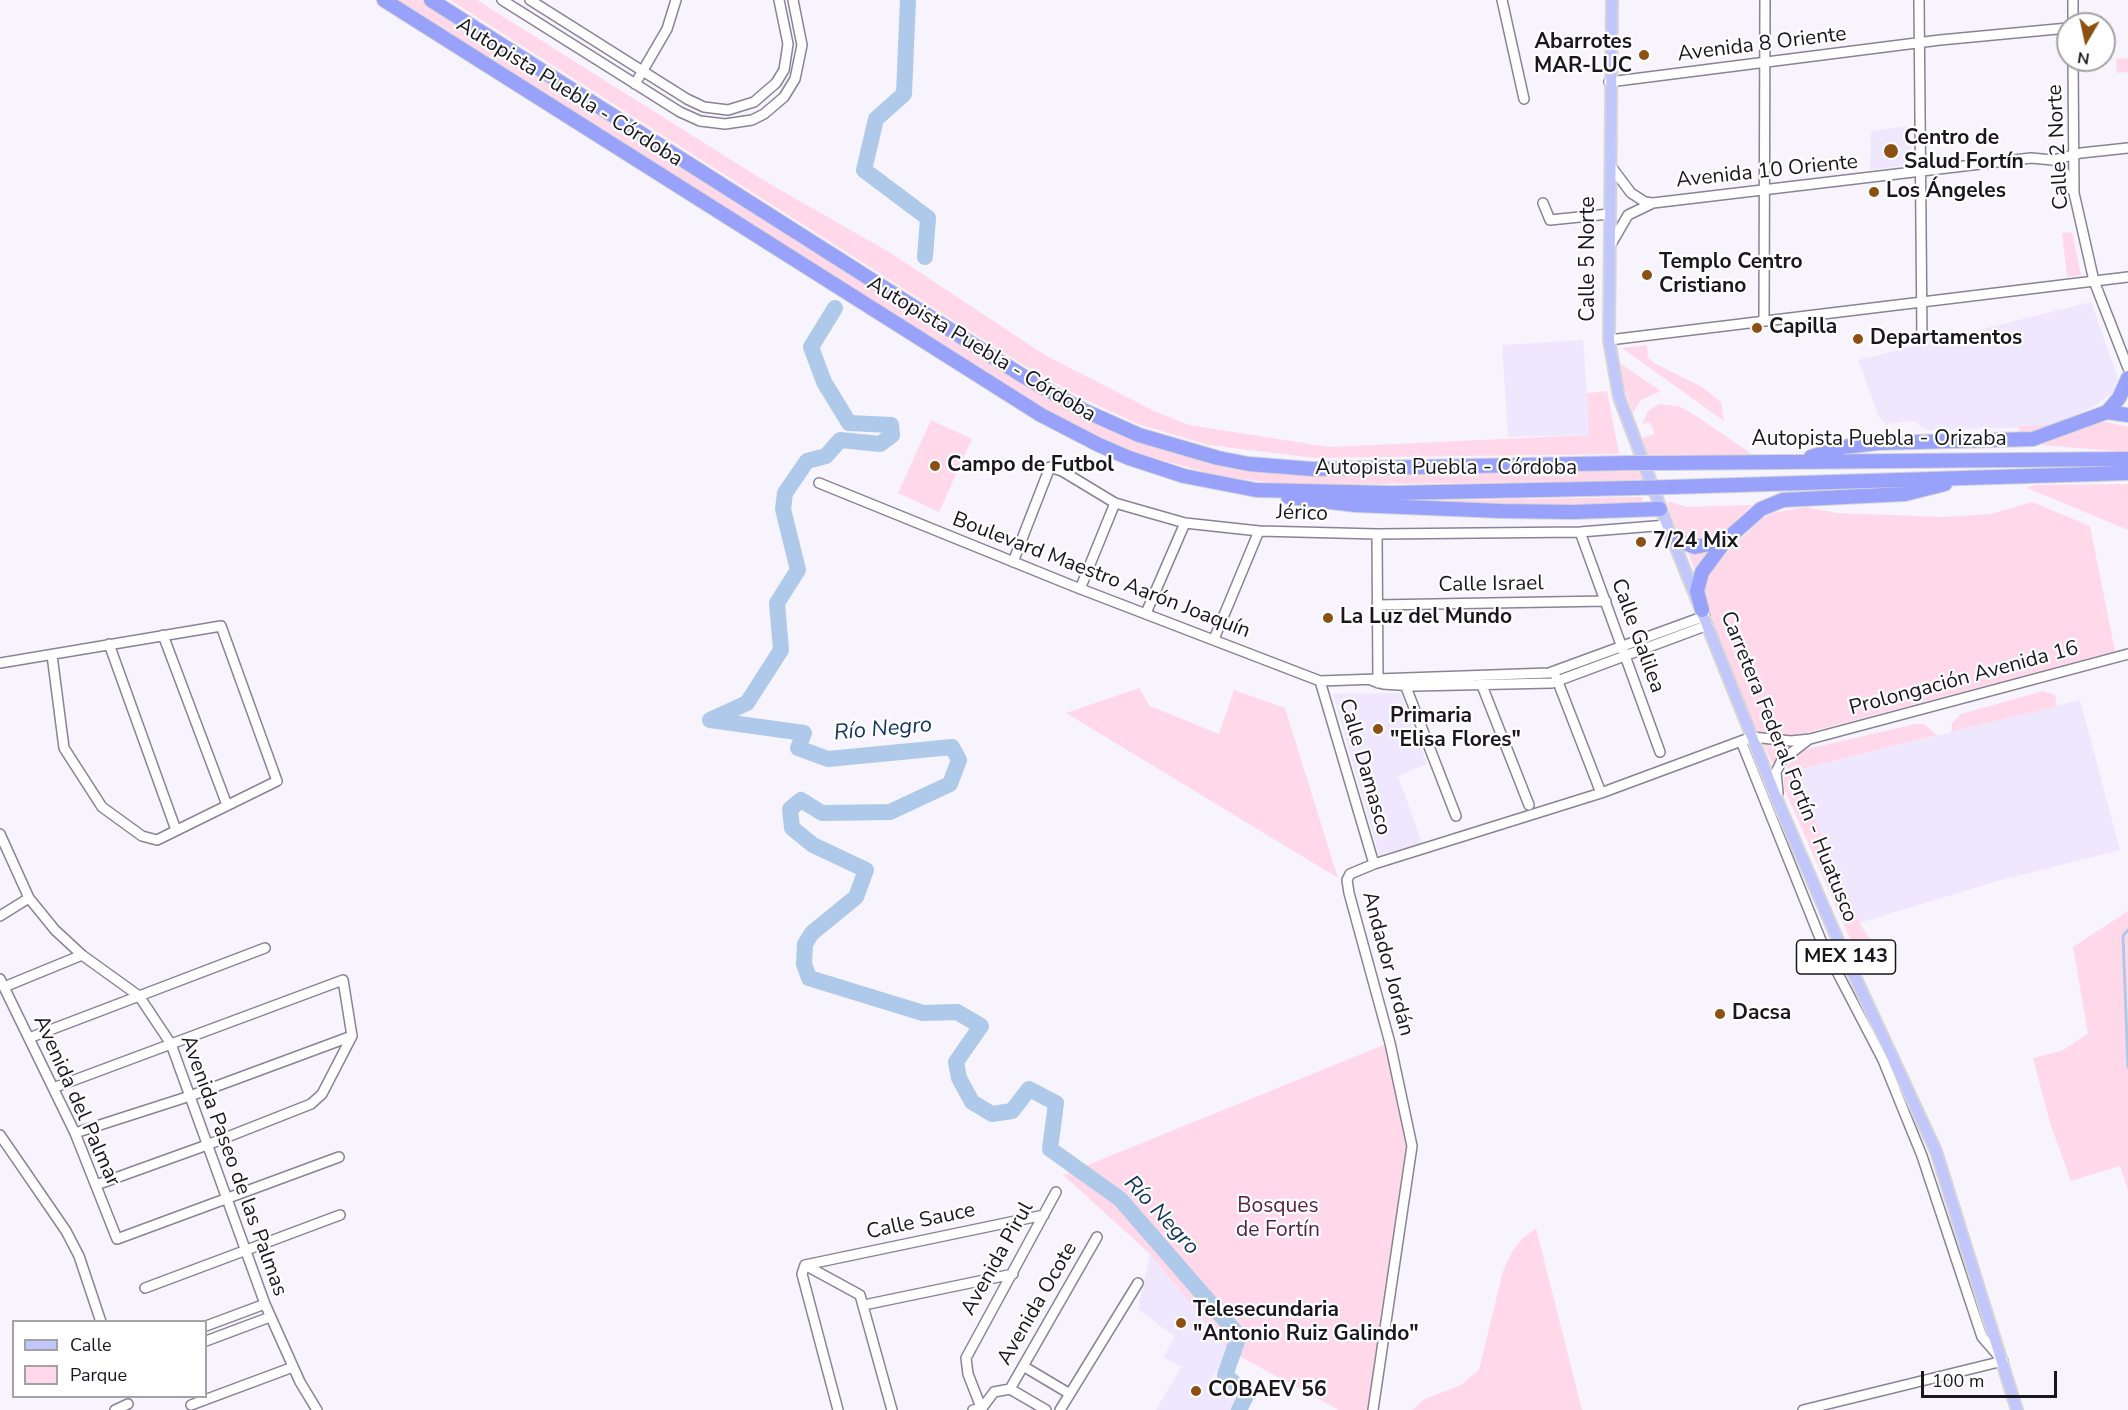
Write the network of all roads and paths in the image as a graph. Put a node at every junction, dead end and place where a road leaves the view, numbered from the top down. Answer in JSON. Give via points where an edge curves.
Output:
{"nodes":[{"id":1,"x":384,"y":0,"type":"edge"},
{"id":2,"x":431,"y":0,"type":"edge"},
{"id":3,"x":502,"y":0,"type":"edge"},
{"id":4,"x":530,"y":0,"type":"edge"},
{"id":5,"x":676,"y":0,"type":"edge"},
{"id":6,"x":779,"y":0,"type":"edge"},
{"id":7,"x":793,"y":0,"type":"edge"},
{"id":8,"x":1502,"y":0,"type":"edge"},
{"id":9,"x":1612,"y":0,"type":"edge"},
{"id":10,"x":1765,"y":0,"type":"edge"},
{"id":11,"x":1919,"y":0,"type":"edge"},
{"id":12,"x":542,"y":3,"type":"edge"},
{"id":13,"x":532,"y":19,"type":"junction"},
{"id":14,"x":2056,"y":29,"type":"edge"},
{"id":15,"x":1920,"y":43,"type":"junction"},
{"id":16,"x":1765,"y":61,"type":"junction"},
{"id":17,"x":644,"y":71,"type":"junction"},
{"id":18,"x":2073,"y":72,"type":"edge"},
{"id":19,"x":1609,"y":82,"type":"junction"},
{"id":20,"x":635,"y":84,"type":"junction"},
{"id":21,"x":1524,"y":99,"type":"dead end"},
{"id":22,"x":2128,"y":148,"type":"edge"},
{"id":23,"x":2074,"y":155,"type":"junction"},
{"id":24,"x":2053,"y":160,"type":"junction"},
{"id":25,"x":1609,"y":165,"type":"junction"},
{"id":26,"x":1920,"y":173,"type":"junction"},
{"id":27,"x":1764,"y":192,"type":"junction"},
{"id":28,"x":2074,"y":193,"type":"junction"},
{"id":29,"x":1543,"y":203,"type":"dead end"},
{"id":30,"x":1653,"y":203,"type":"junction"},
{"id":31,"x":1609,"y":214,"type":"junction"},
{"id":32,"x":1609,"y":248,"type":"junction"},
{"id":33,"x":2128,"y":277,"type":"edge"},
{"id":34,"x":2094,"y":281,"type":"junction"},
{"id":35,"x":1920,"y":302,"type":"junction"},
{"id":36,"x":1764,"y":320,"type":"junction"},
{"id":37,"x":1922,"y":339,"type":"dead end"},
{"id":38,"x":1609,"y":340,"type":"junction"},
{"id":39,"x":2128,"y":368,"type":"edge"},
{"id":40,"x":2128,"y":378,"type":"edge"},
{"id":41,"x":2107,"y":412,"type":"junction"},
{"id":42,"x":2128,"y":415,"type":"edge"},
{"id":43,"x":2128,"y":459,"type":"edge"},
{"id":44,"x":1798,"y":462,"type":"junction"},
{"id":45,"x":1629,"y":463,"type":"joint"},
{"id":46,"x":2128,"y":473,"type":"edge"},
{"id":47,"x":1964,"y":478,"type":"junction"},
{"id":48,"x":819,"y":483,"type":"dead end"},
{"id":49,"x":1634,"y":488,"type":"joint"},
{"id":50,"x":1256,"y":490,"type":"junction"},
{"id":51,"x":1115,"y":503,"type":"junction"},
{"id":52,"x":1660,"y":509,"type":"junction"},
{"id":53,"x":1185,"y":523,"type":"junction"},
{"id":54,"x":1259,"y":531,"type":"junction"},
{"id":55,"x":1580,"y":532,"type":"junction"},
{"id":56,"x":1669,"y":532,"type":"junction"},
{"id":57,"x":1377,"y":534,"type":"junction"},
{"id":58,"x":1726,"y":540,"type":"junction"},
{"id":59,"x":1013,"y":562,"type":"junction"},
{"id":60,"x":1080,"y":589,"type":"junction"},
{"id":61,"x":1606,"y":601,"type":"junction"},
{"id":62,"x":1377,"y":604,"type":"junction"},
{"id":63,"x":1146,"y":614,"type":"junction"},
{"id":64,"x":1705,"y":617,"type":"junction"},
{"id":65,"x":163,"y":634,"type":"junction"},
{"id":66,"x":1214,"y":639,"type":"junction"},
{"id":67,"x":109,"y":644,"type":"junction"},
{"id":68,"x":1623,"y":652,"type":"junction"},
{"id":69,"x":2128,"y":654,"type":"edge"},
{"id":70,"x":52,"y":655,"type":"junction"},
{"id":71,"x":0,"y":663,"type":"edge"},
{"id":72,"x":1478,"y":675,"type":"junction"},
{"id":73,"x":1556,"y":677,"type":"junction"},
{"id":74,"x":1320,"y":681,"type":"junction"},
{"id":75,"x":1376,"y":681,"type":"junction"},
{"id":76,"x":1404,"y":681,"type":"junction"},
{"id":77,"x":1482,"y":685,"type":"junction"},
{"id":78,"x":1752,"y":737,"type":"junction"},
{"id":79,"x":1810,"y":739,"type":"junction"},
{"id":80,"x":1741,"y":741,"type":"junction"},
{"id":81,"x":1660,"y":752,"type":"dead end"},
{"id":82,"x":1601,"y":793,"type":"junction"},
{"id":83,"x":227,"y":805,"type":"junction"},
{"id":84,"x":1528,"y":805,"type":"dead end"},
{"id":85,"x":1781,"y":808,"type":"junction"},
{"id":86,"x":1456,"y":816,"type":"dead end"},
{"id":87,"x":176,"y":830,"type":"junction"},
{"id":88,"x":0,"y":834,"type":"edge"},
{"id":89,"x":1374,"y":864,"type":"junction"},
{"id":90,"x":29,"y":898,"type":"junction"},
{"id":91,"x":0,"y":916,"type":"edge"},
{"id":92,"x":265,"y":948,"type":"dead end"},
{"id":93,"x":82,"y":955,"type":"junction"},
{"id":94,"x":2,"y":983,"type":"edge"},
{"id":95,"x":139,"y":996,"type":"junction"},
{"id":96,"x":352,"y":1036,"type":"junction"},
{"id":97,"x":29,"y":1038,"type":"junction"},
{"id":98,"x":171,"y":1044,"type":"junction"},
{"id":99,"x":53,"y":1088,"type":"junction"},
{"id":100,"x":189,"y":1096,"type":"junction"},
{"id":101,"x":75,"y":1133,"type":"junction"},
{"id":102,"x":0,"y":1135,"type":"edge"},
{"id":103,"x":207,"y":1145,"type":"junction"},
{"id":104,"x":339,"y":1157,"type":"dead end"},
{"id":105,"x":96,"y":1185,"type":"junction"},
{"id":106,"x":1056,"y":1192,"type":"dead end"},
{"id":107,"x":226,"y":1200,"type":"junction"},
{"id":108,"x":340,"y":1215,"type":"dead end"},
{"id":109,"x":1044,"y":1215,"type":"junction"},
{"id":110,"x":1097,"y":1237,"type":"dead end"},
{"id":111,"x":244,"y":1251,"type":"junction"},
{"id":112,"x":805,"y":1265,"type":"junction"},
{"id":113,"x":1013,"y":1274,"type":"junction"},
{"id":114,"x":1138,"y":1282,"type":"dead end"},
{"id":115,"x":145,"y":1288,"type":"dead end"},
{"id":116,"x":265,"y":1304,"type":"junction"},
{"id":117,"x":864,"y":1305,"type":"junction"},
{"id":118,"x":270,"y":1317,"type":"junction"},
{"id":119,"x":100,"y":1320,"type":"edge"},
{"id":120,"x":207,"y":1326,"type":"edge"},
{"id":121,"x":207,"y":1341,"type":"edge"},
{"id":122,"x":2003,"y":1361,"type":"junction"},
{"id":123,"x":1023,"y":1366,"type":"junction"},
{"id":124,"x":293,"y":1367,"type":"junction"},
{"id":125,"x":1010,"y":1389,"type":"junction"},
{"id":126,"x":1070,"y":1394,"type":"junction"},
{"id":127,"x":207,"y":1398,"type":"edge"},
{"id":128,"x":207,"y":1398,"type":"edge"},
{"id":129,"x":128,"y":1404,"type":"edge"},
{"id":130,"x":190,"y":1404,"type":"edge"},
{"id":131,"x":979,"y":1409,"type":"edge"},
{"id":132,"x":115,"y":1410,"type":"edge"},
{"id":133,"x":317,"y":1410,"type":"edge"},
{"id":134,"x":838,"y":1410,"type":"edge"},
{"id":135,"x":892,"y":1410,"type":"edge"},
{"id":136,"x":1046,"y":1410,"type":"edge"},
{"id":137,"x":1060,"y":1410,"type":"edge"},
{"id":138,"x":1373,"y":1410,"type":"edge"},
{"id":139,"x":1803,"y":1410,"type":"edge"},
{"id":140,"x":2017,"y":1410,"type":"edge"}],
"edges":[{"from":1,"to":50,"type":"highway","name":"Autopista Puebla - Córdoba","via":[[1041,415],[1129,458],[1184,476]]},
{"from":2,"to":45,"type":"highway","name":"Autopista Puebla - Córdoba","via":[[1023,376],[1083,410],[1139,435],[1218,458],[1312,469]]},
{"from":3,"to":13,"type":"street"},
{"from":4,"to":12,"type":"street"},
{"from":5,"to":17,"type":"street","via":[[667,28]]},
{"from":6,"to":17,"type":"street","via":[[788,44],[784,70],[777,82],[754,102],[728,110],[704,107]]},
{"from":7,"to":20,"type":"street","via":[[802,45],[799,67],[784,97],[764,114],[724,124],[700,121]]},
{"from":8,"to":21,"type":"street"},
{"from":9,"to":19,"type":"main road","name":"Calle 5 Norte","number":"MEX 143"},
{"from":10,"to":16,"type":"street"},
{"from":11,"to":15,"type":"street"},
{"from":12,"to":13,"type":"street"},
{"from":12,"to":17,"type":"street"},
{"from":13,"to":20,"type":"street"},
{"from":14,"to":15,"type":"street","name":"Avenida 8 Oriente"},
{"from":15,"to":16,"type":"street","name":"Avenida 8 Oriente"},
{"from":15,"to":26,"type":"street"},
{"from":16,"to":19,"type":"street","name":"Avenida 8 Oriente"},
{"from":16,"to":27,"type":"street"},
{"from":17,"to":20,"type":"street"},
{"from":18,"to":23,"type":"street","name":"Calle 2 Norte"},
{"from":19,"to":25,"type":"main road","name":"Calle 5 Norte","number":"MEX 143"},
{"from":22,"to":23,"type":"street","name":"Avenida 10 Oriente"},
{"from":23,"to":24,"type":"street","name":"Avenida 10 Oriente"},
{"from":23,"to":28,"type":"street","name":"Calle 2 Norte"},
{"from":24,"to":26,"type":"street","name":"Avenida 10 Oriente","via":[[2031,158]]},
{"from":24,"to":28,"type":"street","via":[[2066,173]]},
{"from":25,"to":30,"type":"street","via":[[1631,193]]},
{"from":25,"to":31,"type":"main road","name":"Calle 5 Norte","number":"MEX 143"},
{"from":26,"to":27,"type":"street","name":"Avenida 10 Oriente"},
{"from":26,"to":35,"type":"street"},
{"from":27,"to":30,"type":"street","name":"Avenida 10 Oriente"},
{"from":27,"to":36,"type":"street"},
{"from":28,"to":34,"type":"street","name":"Calle 2 Norte"},
{"from":29,"to":31,"type":"street","via":[[1550,220]]},
{"from":30,"to":32,"type":"street","via":[[1628,215]]},
{"from":31,"to":32,"type":"main road","name":"Calle 5 Norte","number":"MEX 143"},
{"from":32,"to":38,"type":"main road","name":"Calle 5 Norte","number":"MEX 143"},
{"from":33,"to":34,"type":"street"},
{"from":34,"to":35,"type":"street"},
{"from":34,"to":39,"type":"street","name":"Calle 2 Norte"},
{"from":35,"to":36,"type":"street"},
{"from":35,"to":37,"type":"street"},
{"from":36,"to":38,"type":"street"},
{"from":38,"to":52,"type":"main road","name":"Calle 5 Norte","number":"MEX 143","via":[[1618,397]]},
{"from":40,"to":41,"type":"highway"},
{"from":41,"to":42,"type":"highway"},
{"from":41,"to":44,"type":"highway","via":[[2033,440],[1878,442],[1843,447]]},
{"from":43,"to":44,"type":"highway","name":"Autopista Puebla - Orizaba"},
{"from":44,"to":45,"type":"highway","name":"Autopista Puebla - Orizaba","bridge":true},
{"from":46,"to":47,"type":"highway","name":"Autopista Puebla - Orizaba"},
{"from":47,"to":49,"type":"highway","name":"Autopista Puebla - Orizaba","bridge":true},
{"from":47,"to":58,"type":"highway","via":[[1905,494],[1783,500],[1753,514]]},
{"from":48,"to":59,"type":"street","name":"Boulevard Maestro Aarón Joaquín"},
{"from":49,"to":50,"type":"highway","name":"Autopista Puebla - Córdoba","via":[[1392,493]]},
{"from":50,"to":52,"type":"highway","via":[[1309,501],[1356,505],[1573,512]]},
{"from":51,"to":53,"type":"street","name":"Jérico"},
{"from":51,"to":59,"type":"street","name":"Jérico","via":[[1050,467]]},
{"from":51,"to":60,"type":"street"},
{"from":52,"to":56,"type":"main road","name":"Carretera Federal Fortín - Huatusco","number":"MEX 143"},
{"from":53,"to":54,"type":"street","name":"Jérico"},
{"from":53,"to":63,"type":"street"},
{"from":54,"to":57,"type":"street","name":"Jérico"},
{"from":54,"to":66,"type":"street"},
{"from":55,"to":56,"type":"street","name":"Jérico"},
{"from":55,"to":57,"type":"street","name":"Jérico"},
{"from":55,"to":61,"type":"street","name":"Calle Galilea"},
{"from":56,"to":58,"type":"highway","via":[[1695,547]]},
{"from":56,"to":64,"type":"main road","name":"Carretera Federal Fortín - Huatusco","number":"MEX 143"},
{"from":57,"to":62,"type":"street"},
{"from":58,"to":64,"type":"highway","via":[[1702,572],[1697,591]]},
{"from":59,"to":60,"type":"street","name":"Boulevard Maestro Aarón Joaquín"},
{"from":60,"to":63,"type":"street","name":"Boulevard Maestro Aarón Joaquín"},
{"from":61,"to":62,"type":"street","name":"Calle Israel"},
{"from":61,"to":68,"type":"street","name":"Calle Galilea"},
{"from":62,"to":75,"type":"street"},
{"from":63,"to":66,"type":"street","name":"Boulevard Maestro Aarón Joaquín"},
{"from":64,"to":68,"type":"street","name":"Boulevard Maestro Aarón Joaquín"},
{"from":64,"to":78,"type":"main road","name":"Carretera Federal Fortín - Huatusco","number":"MEX 143"},
{"from":65,"to":67,"type":"street"},
{"from":65,"to":83,"type":"street"},
{"from":65,"to":83,"type":"street","via":[[221,626],[277,781]]},
{"from":66,"to":74,"type":"street","name":"Boulevard Maestro Aarón Joaquín"},
{"from":67,"to":70,"type":"street"},
{"from":67,"to":87,"type":"street"},
{"from":68,"to":73,"type":"street","name":"Boulevard Maestro Aarón Joaquín"},
{"from":68,"to":81,"type":"street","name":"Calle Galilea"},
{"from":69,"to":79,"type":"street","name":"Prolongación Avenida 16"},
{"from":70,"to":71,"type":"street"},
{"from":70,"to":87,"type":"street","via":[[64,748],[102,807],[142,836],[157,840]]},
{"from":72,"to":73,"type":"street","name":"Boulevard Maestro Aarón Joaquín"},
{"from":72,"to":76,"type":"street","name":"Boulevard Maestro Aarón Joaquín"},
{"from":72,"to":77,"type":"street"},
{"from":73,"to":77,"type":"street","name":"Boulevard Maestro Aarón Joaquín"},
{"from":73,"to":82,"type":"street"},
{"from":74,"to":75,"type":"street","name":"Boulevard Maestro Aarón Joaquín"},
{"from":74,"to":89,"type":"street","name":"Calle Damasco"},
{"from":75,"to":76,"type":"street","name":"Boulevard Maestro Aarón Joaquín"},
{"from":76,"to":77,"type":"street","name":"Boulevard Maestro Aarón Joaquín"},
{"from":76,"to":86,"type":"street"},
{"from":77,"to":84,"type":"street"},
{"from":78,"to":79,"type":"street"},
{"from":78,"to":80,"type":"street","name":"Andador Jordán"},
{"from":78,"to":85,"type":"main road","name":"Carretera Federal Fortín - Huatusco","number":"MEX 143"},
{"from":79,"to":85,"type":"street","via":[[1792,750],[1776,772]]},
{"from":80,"to":82,"type":"street","name":"Andador Jordán"},
{"from":80,"to":122,"type":"street","via":[[1822,943],[1883,1060],[1922,1156],[1982,1338]]},
{"from":82,"to":89,"type":"street","name":"Andador Jordán"},
{"from":83,"to":87,"type":"street"},
{"from":85,"to":122,"type":"main road","name":"Carretera Federal Fortín - Huatusco","number":"MEX 143","via":[[1936,1151]]},
{"from":88,"to":90,"type":"street","name":"Avenida Paseo de las Palmas"},
{"from":89,"to":138,"type":"street","name":"Andador Jordán","via":[[1350,874],[1347,884],[1390,1043],[1412,1146]]},
{"from":90,"to":91,"type":"street"},
{"from":90,"to":93,"type":"street","name":"Avenida Paseo de las Palmas"},
{"from":92,"to":95,"type":"street"},
{"from":93,"to":94,"type":"street"},
{"from":93,"to":95,"type":"street","name":"Avenida Paseo de las Palmas"},
{"from":94,"to":97,"type":"street","name":"Avenida del Palmar"},
{"from":95,"to":97,"type":"street"},
{"from":95,"to":98,"type":"street","name":"Avenida Paseo de las Palmas"},
{"from":96,"to":98,"type":"street","via":[[343,980]]},
{"from":96,"to":100,"type":"street"},
{"from":96,"to":103,"type":"street","via":[[322,1094],[311,1104]]},
{"from":97,"to":99,"type":"street","name":"Avenida del Palmar"},
{"from":98,"to":99,"type":"street"},
{"from":98,"to":100,"type":"street","name":"Avenida Paseo de las Palmas"},
{"from":99,"to":101,"type":"street","name":"Avenida del Palmar"},
{"from":100,"to":101,"type":"street"},
{"from":100,"to":103,"type":"street","name":"Avenida Paseo de las Palmas"},
{"from":101,"to":105,"type":"street","name":"Avenida del Palmar"},
{"from":102,"to":119,"type":"street","via":[[66,1231],[79,1256]]},
{"from":103,"to":105,"type":"street"},
{"from":103,"to":107,"type":"street","name":"Avenida Paseo de las Palmas"},
{"from":104,"to":107,"type":"street"},
{"from":105,"to":107,"type":"street","name":"Avenida del Palmar","via":[[117,1239]]},
{"from":106,"to":109,"type":"street","name":"Avenida Pirul"},
{"from":107,"to":111,"type":"street","name":"Avenida Paseo de las Palmas"},
{"from":108,"to":111,"type":"street"},
{"from":109,"to":112,"type":"street","name":"Calle Sauce"},
{"from":109,"to":113,"type":"street","name":"Avenida Pirul"},
{"from":110,"to":123,"type":"street","name":"Avenida Ocote"},
{"from":111,"to":115,"type":"street"},
{"from":111,"to":116,"type":"street","name":"Avenida Paseo de las Palmas"},
{"from":112,"to":117,"type":"street","via":[[860,1295]]},
{"from":112,"to":134,"type":"street","via":[[801,1274]]},
{"from":113,"to":117,"type":"street"},
{"from":113,"to":131,"type":"street","name":"Avenida Pirul","via":[[966,1358]]},
{"from":114,"to":126,"type":"street"},
{"from":116,"to":118,"type":"street","name":"Avenida Paseo de las Palmas"},
{"from":116,"to":120,"type":"street"},
{"from":117,"to":135,"type":"street"},
{"from":118,"to":121,"type":"street"},
{"from":118,"to":124,"type":"street","name":"Avenida Paseo de las Palmas"},
{"from":122,"to":139,"type":"street"},
{"from":122,"to":140,"type":"main road","name":"Carretera Federal Fortín - Huatusco","number":"MEX 143"},
{"from":123,"to":125,"type":"street","name":"Avenida Ocote"},
{"from":123,"to":126,"type":"street"},
{"from":124,"to":127,"type":"street"},
{"from":124,"to":133,"type":"street","name":"Avenida Paseo de las Palmas"},
{"from":125,"to":131,"type":"street","via":[[994,1392]]},
{"from":125,"to":136,"type":"street"},
{"from":126,"to":137,"type":"street"},
{"from":128,"to":130,"type":"street"},
{"from":129,"to":132,"type":"street"}]}
